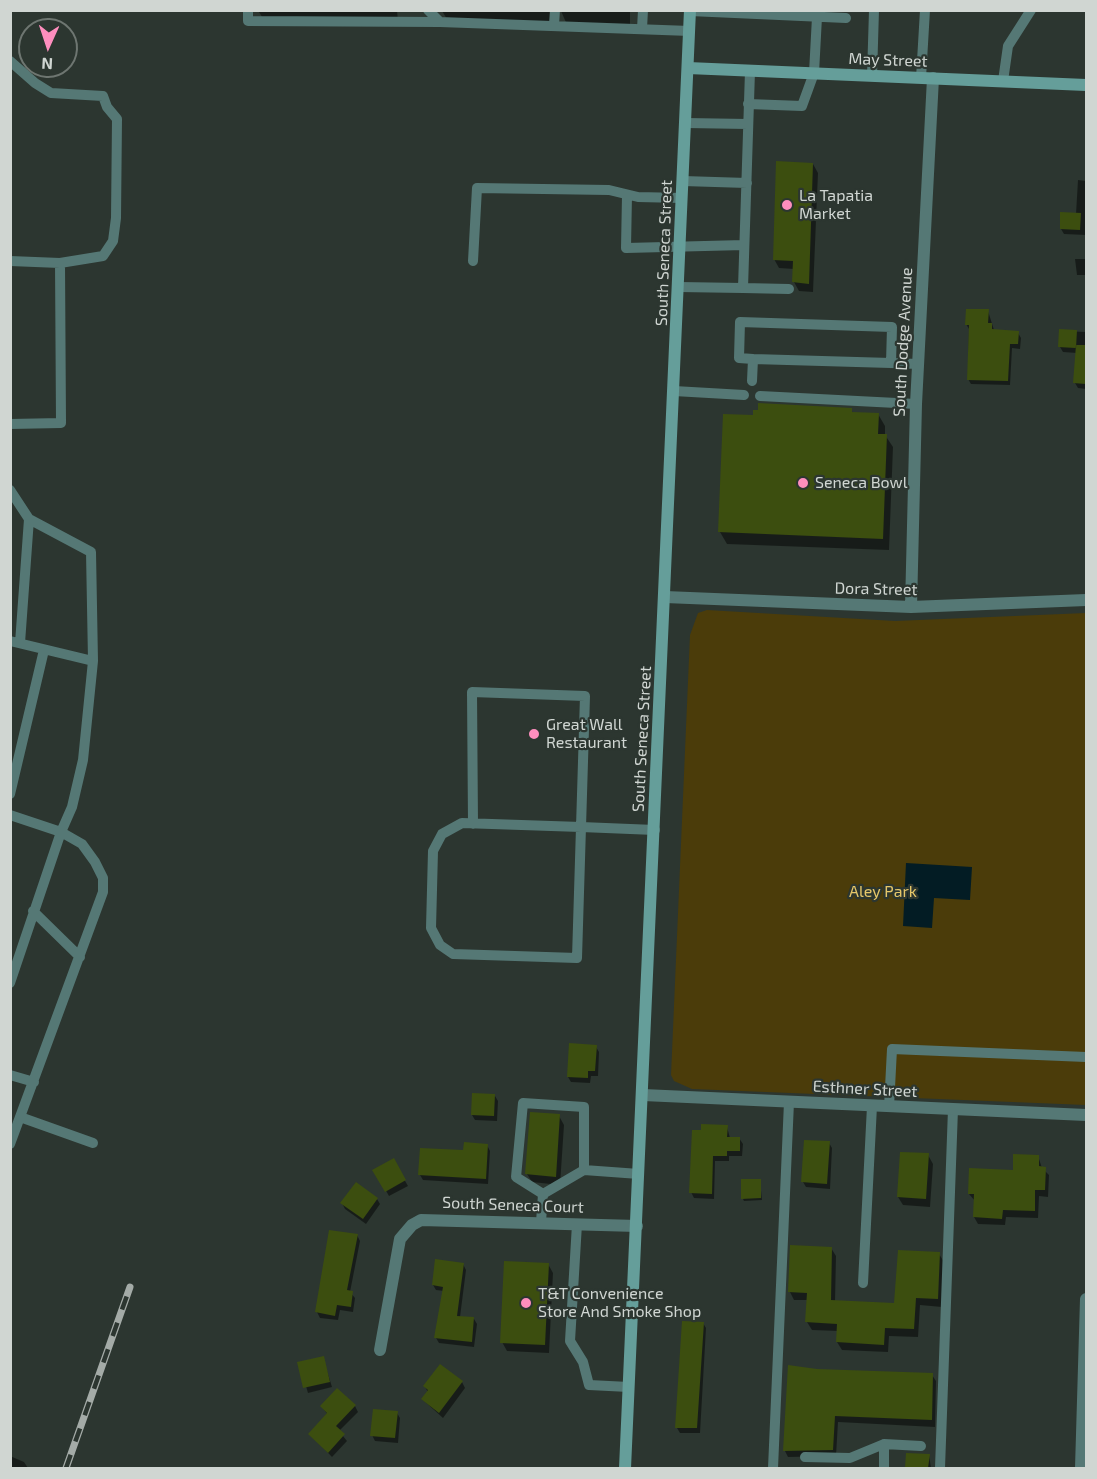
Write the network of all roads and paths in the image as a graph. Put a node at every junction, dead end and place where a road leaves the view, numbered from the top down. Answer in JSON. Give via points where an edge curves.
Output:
{"nodes":[{"id":1,"x":248,"y":10,"type":"edge"},
{"id":2,"x":428,"y":10,"type":"edge"},
{"id":3,"x":555,"y":10,"type":"edge"},
{"id":4,"x":643,"y":10,"type":"edge"},
{"id":5,"x":874,"y":10,"type":"edge"},
{"id":6,"x":925,"y":10,"type":"edge"},
{"id":7,"x":1031,"y":10,"type":"edge"},
{"id":8,"x":690,"y":11,"type":"edge"},
{"id":9,"x":745,"y":12,"type":"edge"},
{"id":10,"x":817,"y":17,"type":"junction"},
{"id":11,"x":846,"y":18,"type":"dead end"},
{"id":12,"x":440,"y":22,"type":"junction"},
{"id":13,"x":554,"y":25,"type":"junction"},
{"id":14,"x":642,"y":29,"type":"junction"},
{"id":15,"x":690,"y":31,"type":"junction"},
{"id":16,"x":10,"y":61,"type":"edge"},
{"id":17,"x":688,"y":68,"type":"junction"},
{"id":18,"x":750,"y":71,"type":"junction"},
{"id":19,"x":814,"y":73,"type":"junction"},
{"id":20,"x":872,"y":76,"type":"junction"},
{"id":21,"x":927,"y":78,"type":"junction"},
{"id":22,"x":1003,"y":81,"type":"junction"},
{"id":23,"x":1086,"y":85,"type":"edge"},
{"id":24,"x":748,"y":104,"type":"junction"},
{"id":25,"x":686,"y":123,"type":"junction"},
{"id":26,"x":748,"y":124,"type":"junction"},
{"id":27,"x":683,"y":181,"type":"junction"},
{"id":28,"x":747,"y":183,"type":"junction"},
{"id":29,"x":627,"y":195,"type":"junction"},
{"id":30,"x":682,"y":198,"type":"junction"},
{"id":31,"x":744,"y":245,"type":"junction"},
{"id":32,"x":680,"y":249,"type":"junction"},
{"id":33,"x":10,"y":261,"type":"edge"},
{"id":34,"x":473,"y":261,"type":"dead end"},
{"id":35,"x":60,"y":263,"type":"junction"},
{"id":36,"x":679,"y":287,"type":"junction"},
{"id":37,"x":743,"y":288,"type":"junction"},
{"id":38,"x":789,"y":288,"type":"dead end"},
{"id":39,"x":753,"y":359,"type":"junction"},
{"id":40,"x":891,"y":363,"type":"junction"},
{"id":41,"x":918,"y":364,"type":"junction"},
{"id":42,"x":752,"y":381,"type":"dead end"},
{"id":43,"x":674,"y":391,"type":"junction"},
{"id":44,"x":744,"y":395,"type":"dead end"},
{"id":45,"x":760,"y":396,"type":"dead end"},
{"id":46,"x":916,"y":404,"type":"junction"},
{"id":47,"x":10,"y":424,"type":"edge"},
{"id":48,"x":10,"y":490,"type":"edge"},
{"id":49,"x":29,"y":519,"type":"junction"},
{"id":50,"x":665,"y":597,"type":"junction"},
{"id":51,"x":1086,"y":600,"type":"edge"},
{"id":52,"x":911,"y":607,"type":"junction"},
{"id":53,"x":15,"y":642,"type":"edge"},
{"id":54,"x":44,"y":650,"type":"junction"},
{"id":55,"x":93,"y":661,"type":"junction"},
{"id":56,"x":10,"y":794,"type":"edge"},
{"id":57,"x":10,"y":815,"type":"edge"},
{"id":58,"x":473,"y":824,"type":"junction"},
{"id":59,"x":581,"y":827,"type":"junction"},
{"id":60,"x":655,"y":830,"type":"junction"},
{"id":61,"x":61,"y":832,"type":"junction"},
{"id":62,"x":33,"y":911,"type":"junction"},
{"id":63,"x":80,"y":957,"type":"junction"},
{"id":64,"x":10,"y":983,"type":"edge"},
{"id":65,"x":1086,"y":1057,"type":"edge"},
{"id":66,"x":10,"y":1075,"type":"edge"},
{"id":67,"x":34,"y":1082,"type":"junction"},
{"id":68,"x":643,"y":1095,"type":"junction"},
{"id":69,"x":789,"y":1102,"type":"junction"},
{"id":70,"x":872,"y":1106,"type":"junction"},
{"id":71,"x":889,"y":1107,"type":"junction"},
{"id":72,"x":953,"y":1109,"type":"junction"},
{"id":73,"x":1086,"y":1114,"type":"edge"},
{"id":74,"x":20,"y":1117,"type":"junction"},
{"id":75,"x":93,"y":1143,"type":"dead end"},
{"id":76,"x":10,"y":1144,"type":"edge"},
{"id":77,"x":584,"y":1170,"type":"junction"},
{"id":78,"x":639,"y":1174,"type":"junction"},
{"id":79,"x":543,"y":1194,"type":"junction"},
{"id":80,"x":541,"y":1222,"type":"junction"},
{"id":81,"x":577,"y":1224,"type":"junction"},
{"id":82,"x":637,"y":1226,"type":"junction"},
{"id":83,"x":863,"y":1283,"type":"dead end"},
{"id":84,"x":1086,"y":1299,"type":"edge"},
{"id":85,"x":380,"y":1350,"type":"dead end"},
{"id":86,"x":629,"y":1387,"type":"junction"},
{"id":87,"x":884,"y":1444,"type":"junction"},
{"id":88,"x":921,"y":1446,"type":"dead end"},
{"id":89,"x":805,"y":1457,"type":"dead end"},
{"id":90,"x":625,"y":1468,"type":"edge"},
{"id":91,"x":773,"y":1468,"type":"edge"},
{"id":92,"x":884,"y":1468,"type":"edge"},
{"id":93,"x":940,"y":1468,"type":"edge"},
{"id":94,"x":1081,"y":1468,"type":"edge"}],
"edges":[{"from":1,"to":12,"type":"lane","via":[[248,21]]},
{"from":2,"to":12,"type":"lane"},
{"from":3,"to":13,"type":"lane"},
{"from":4,"to":14,"type":"lane"},
{"from":5,"to":20,"type":"lane"},
{"from":6,"to":21,"type":"lane"},
{"from":7,"to":22,"type":"lane","via":[[1008,46]]},
{"from":8,"to":9,"type":"lane"},
{"from":8,"to":15,"type":"street","name":"South Seneca Street"},
{"from":9,"to":10,"type":"lane"},
{"from":10,"to":11,"type":"lane"},
{"from":10,"to":19,"type":"lane"},
{"from":12,"to":13,"type":"lane"},
{"from":13,"to":14,"type":"lane"},
{"from":14,"to":15,"type":"lane"},
{"from":15,"to":17,"type":"street","name":"South Seneca Street"},
{"from":16,"to":35,"type":"lane","via":[[51,93],[103,96],[117,119],[113,241],[103,256]]},
{"from":17,"to":18,"type":"street","name":"May Street"},
{"from":17,"to":25,"type":"street","name":"South Seneca Street"},
{"from":18,"to":19,"type":"street","name":"May Street"},
{"from":18,"to":24,"type":"lane"},
{"from":19,"to":20,"type":"street","name":"May Street"},
{"from":19,"to":24,"type":"lane","via":[[802,106]]},
{"from":20,"to":21,"type":"street","name":"May Street"},
{"from":21,"to":22,"type":"street","name":"May Street"},
{"from":21,"to":41,"type":"street","name":"South Dodge Avenue"},
{"from":22,"to":23,"type":"street","name":"May Street"},
{"from":24,"to":26,"type":"lane"},
{"from":25,"to":26,"type":"lane"},
{"from":25,"to":27,"type":"street","name":"South Seneca Street"},
{"from":26,"to":28,"type":"lane"},
{"from":27,"to":28,"type":"lane"},
{"from":27,"to":30,"type":"street","name":"South Seneca Street"},
{"from":28,"to":31,"type":"lane"},
{"from":29,"to":30,"type":"lane"},
{"from":29,"to":32,"type":"lane","via":[[626,248]]},
{"from":29,"to":34,"type":"lane","via":[[609,190],[477,188]]},
{"from":30,"to":32,"type":"street","name":"South Seneca Street"},
{"from":31,"to":32,"type":"lane"},
{"from":31,"to":37,"type":"lane"},
{"from":32,"to":36,"type":"street","name":"South Seneca Street"},
{"from":33,"to":35,"type":"lane"},
{"from":35,"to":47,"type":"lane","via":[[61,423]]},
{"from":36,"to":37,"type":"lane"},
{"from":36,"to":43,"type":"street","name":"South Seneca Street"},
{"from":37,"to":38,"type":"lane"},
{"from":39,"to":40,"type":"lane"},
{"from":39,"to":40,"type":"lane","via":[[739,358],[740,322],[892,327]]},
{"from":39,"to":42,"type":"lane"},
{"from":40,"to":41,"type":"lane"},
{"from":41,"to":46,"type":"street","name":"South Dodge Avenue"},
{"from":43,"to":44,"type":"lane"},
{"from":43,"to":50,"type":"street","name":"South Seneca Street"},
{"from":45,"to":46,"type":"lane"},
{"from":46,"to":52,"type":"street","name":"South Dodge Avenue"},
{"from":48,"to":49,"type":"lane"},
{"from":49,"to":53,"type":"lane"},
{"from":49,"to":55,"type":"lane","via":[[91,552]]},
{"from":50,"to":52,"type":"street","name":"Dora Street"},
{"from":50,"to":60,"type":"street","name":"South Seneca Street"},
{"from":51,"to":52,"type":"street","name":"Dora Street"},
{"from":53,"to":54,"type":"lane"},
{"from":54,"to":55,"type":"lane"},
{"from":54,"to":56,"type":"lane"},
{"from":55,"to":61,"type":"lane","via":[[83,760],[72,807]]},
{"from":57,"to":61,"type":"lane"},
{"from":58,"to":59,"type":"lane"},
{"from":58,"to":59,"type":"lane","via":[[472,692],[585,696]]},
{"from":58,"to":59,"type":"lane","via":[[462,823],[442,834],[433,851],[431,928],[440,945],[453,954],[578,958]]},
{"from":59,"to":60,"type":"lane"},
{"from":60,"to":68,"type":"street","name":"South Seneca Street"},
{"from":61,"to":62,"type":"lane"},
{"from":61,"to":63,"type":"lane","via":[[82,844],[103,878],[104,892]]},
{"from":62,"to":63,"type":"lane"},
{"from":62,"to":64,"type":"lane"},
{"from":63,"to":67,"type":"lane"},
{"from":65,"to":71,"type":"lane","via":[[892,1049]]},
{"from":66,"to":67,"type":"lane"},
{"from":67,"to":74,"type":"lane"},
{"from":68,"to":69,"type":"street","name":"Esthner Street"},
{"from":68,"to":78,"type":"street","name":"South Seneca Street"},
{"from":69,"to":70,"type":"street","name":"Esthner Street"},
{"from":69,"to":91,"type":"lane"},
{"from":70,"to":71,"type":"street","name":"Esthner Street"},
{"from":70,"to":83,"type":"lane"},
{"from":71,"to":72,"type":"street","name":"Esthner Street"},
{"from":72,"to":73,"type":"street","name":"Esthner Street"},
{"from":72,"to":93,"type":"lane"},
{"from":74,"to":75,"type":"lane"},
{"from":74,"to":76,"type":"lane"},
{"from":77,"to":78,"type":"lane"},
{"from":77,"to":79,"type":"lane"},
{"from":77,"to":79,"type":"lane","via":[[584,1107],[523,1103],[516,1177]]},
{"from":78,"to":82,"type":"street","name":"South Seneca Street"},
{"from":79,"to":80,"type":"lane"},
{"from":80,"to":81,"type":"street","name":"South Seneca Court"},
{"from":80,"to":85,"type":"street","name":"South Seneca Court","via":[[430,1218],[412,1225],[400,1239]]},
{"from":81,"to":82,"type":"street","name":"South Seneca Court"},
{"from":81,"to":86,"type":"lane","via":[[570,1341],[583,1362],[589,1385]]},
{"from":82,"to":86,"type":"street","name":"South Seneca Street"},
{"from":84,"to":94,"type":"street"},
{"from":86,"to":90,"type":"street","name":"South Seneca Street"},
{"from":87,"to":88,"type":"lane"},
{"from":87,"to":89,"type":"lane","via":[[850,1458]]},
{"from":87,"to":92,"type":"lane"}]}
